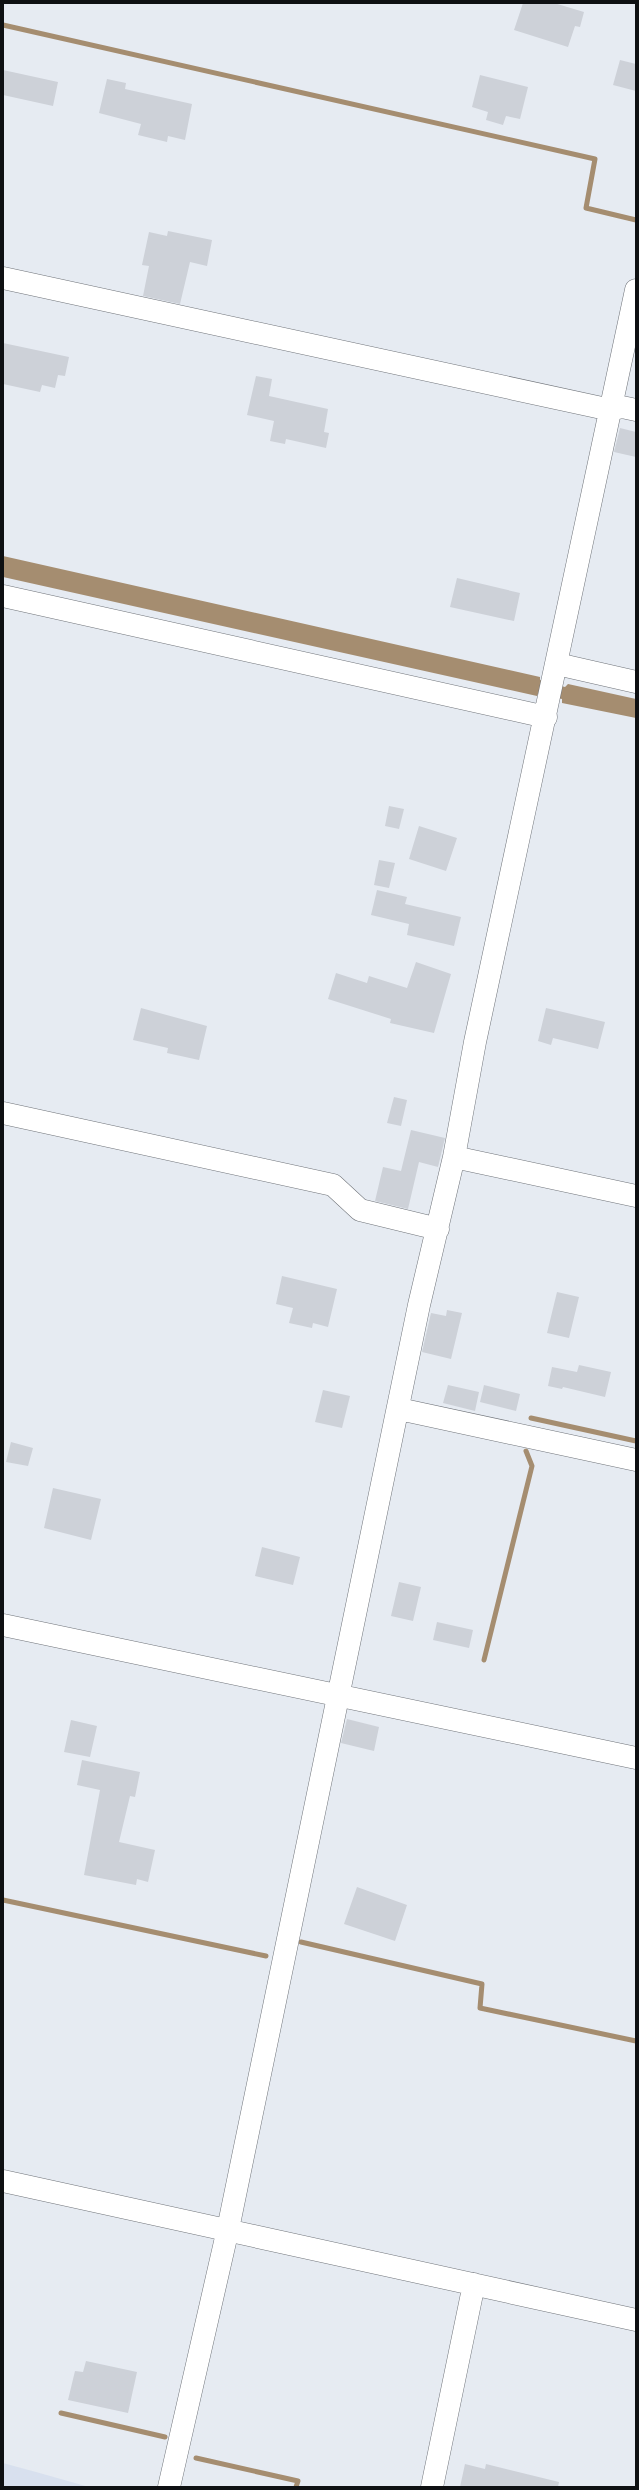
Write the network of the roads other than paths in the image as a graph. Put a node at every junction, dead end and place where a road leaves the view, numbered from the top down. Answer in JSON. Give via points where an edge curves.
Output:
{"nodes":[{"id":1,"x":3,"y":278,"type":"edge"},
{"id":2,"x":636,"y":290,"type":"edge"},
{"id":3,"x":611,"y":410,"type":"junction"},
{"id":4,"x":636,"y":410,"type":"edge"},
{"id":5,"x":3,"y":596,"type":"edge"},
{"id":6,"x":556,"y":672,"type":"junction"},
{"id":7,"x":636,"y":682,"type":"edge"},
{"id":8,"x":548,"y":709,"type":"junction"},
{"id":9,"x":3,"y":1114,"type":"edge"},
{"id":10,"x":454,"y":1157,"type":"junction"},
{"id":11,"x":636,"y":1196,"type":"edge"},
{"id":12,"x":438,"y":1229,"type":"junction"},
{"id":13,"x":399,"y":1409,"type":"junction"},
{"id":14,"x":636,"y":1460,"type":"edge"},
{"id":15,"x":3,"y":1625,"type":"edge"},
{"id":16,"x":339,"y":1695,"type":"junction"},
{"id":17,"x":636,"y":1758,"type":"edge"},
{"id":18,"x":3,"y":2181,"type":"edge"},
{"id":19,"x":228,"y":2229,"type":"junction"},
{"id":20,"x":474,"y":2284,"type":"junction"},
{"id":21,"x":636,"y":2320,"type":"edge"},
{"id":22,"x":169,"y":2487,"type":"edge"},
{"id":23,"x":432,"y":2487,"type":"edge"}],
"edges":[{"from":1,"to":3,"type":"street"},
{"from":2,"to":3,"type":"street"},
{"from":3,"to":4,"type":"street","via":[[622,407]]},
{"from":3,"to":6,"type":"street"},
{"from":5,"to":8,"type":"street"},
{"from":6,"to":7,"type":"street"},
{"from":6,"to":8,"type":"street"},
{"from":8,"to":10,"type":"street","via":[[475,1042]]},
{"from":9,"to":12,"type":"street","via":[[333,1185],[360,1210]]},
{"from":10,"to":11,"type":"street"},
{"from":10,"to":12,"type":"street"},
{"from":12,"to":13,"type":"street","via":[[419,1305]]},
{"from":13,"to":14,"type":"street"},
{"from":13,"to":16,"type":"street"},
{"from":15,"to":16,"type":"street"},
{"from":16,"to":17,"type":"street"},
{"from":16,"to":19,"type":"street"},
{"from":18,"to":19,"type":"street"},
{"from":19,"to":20,"type":"street"},
{"from":19,"to":22,"type":"street"},
{"from":20,"to":21,"type":"street"},
{"from":20,"to":23,"type":"street"}]}
